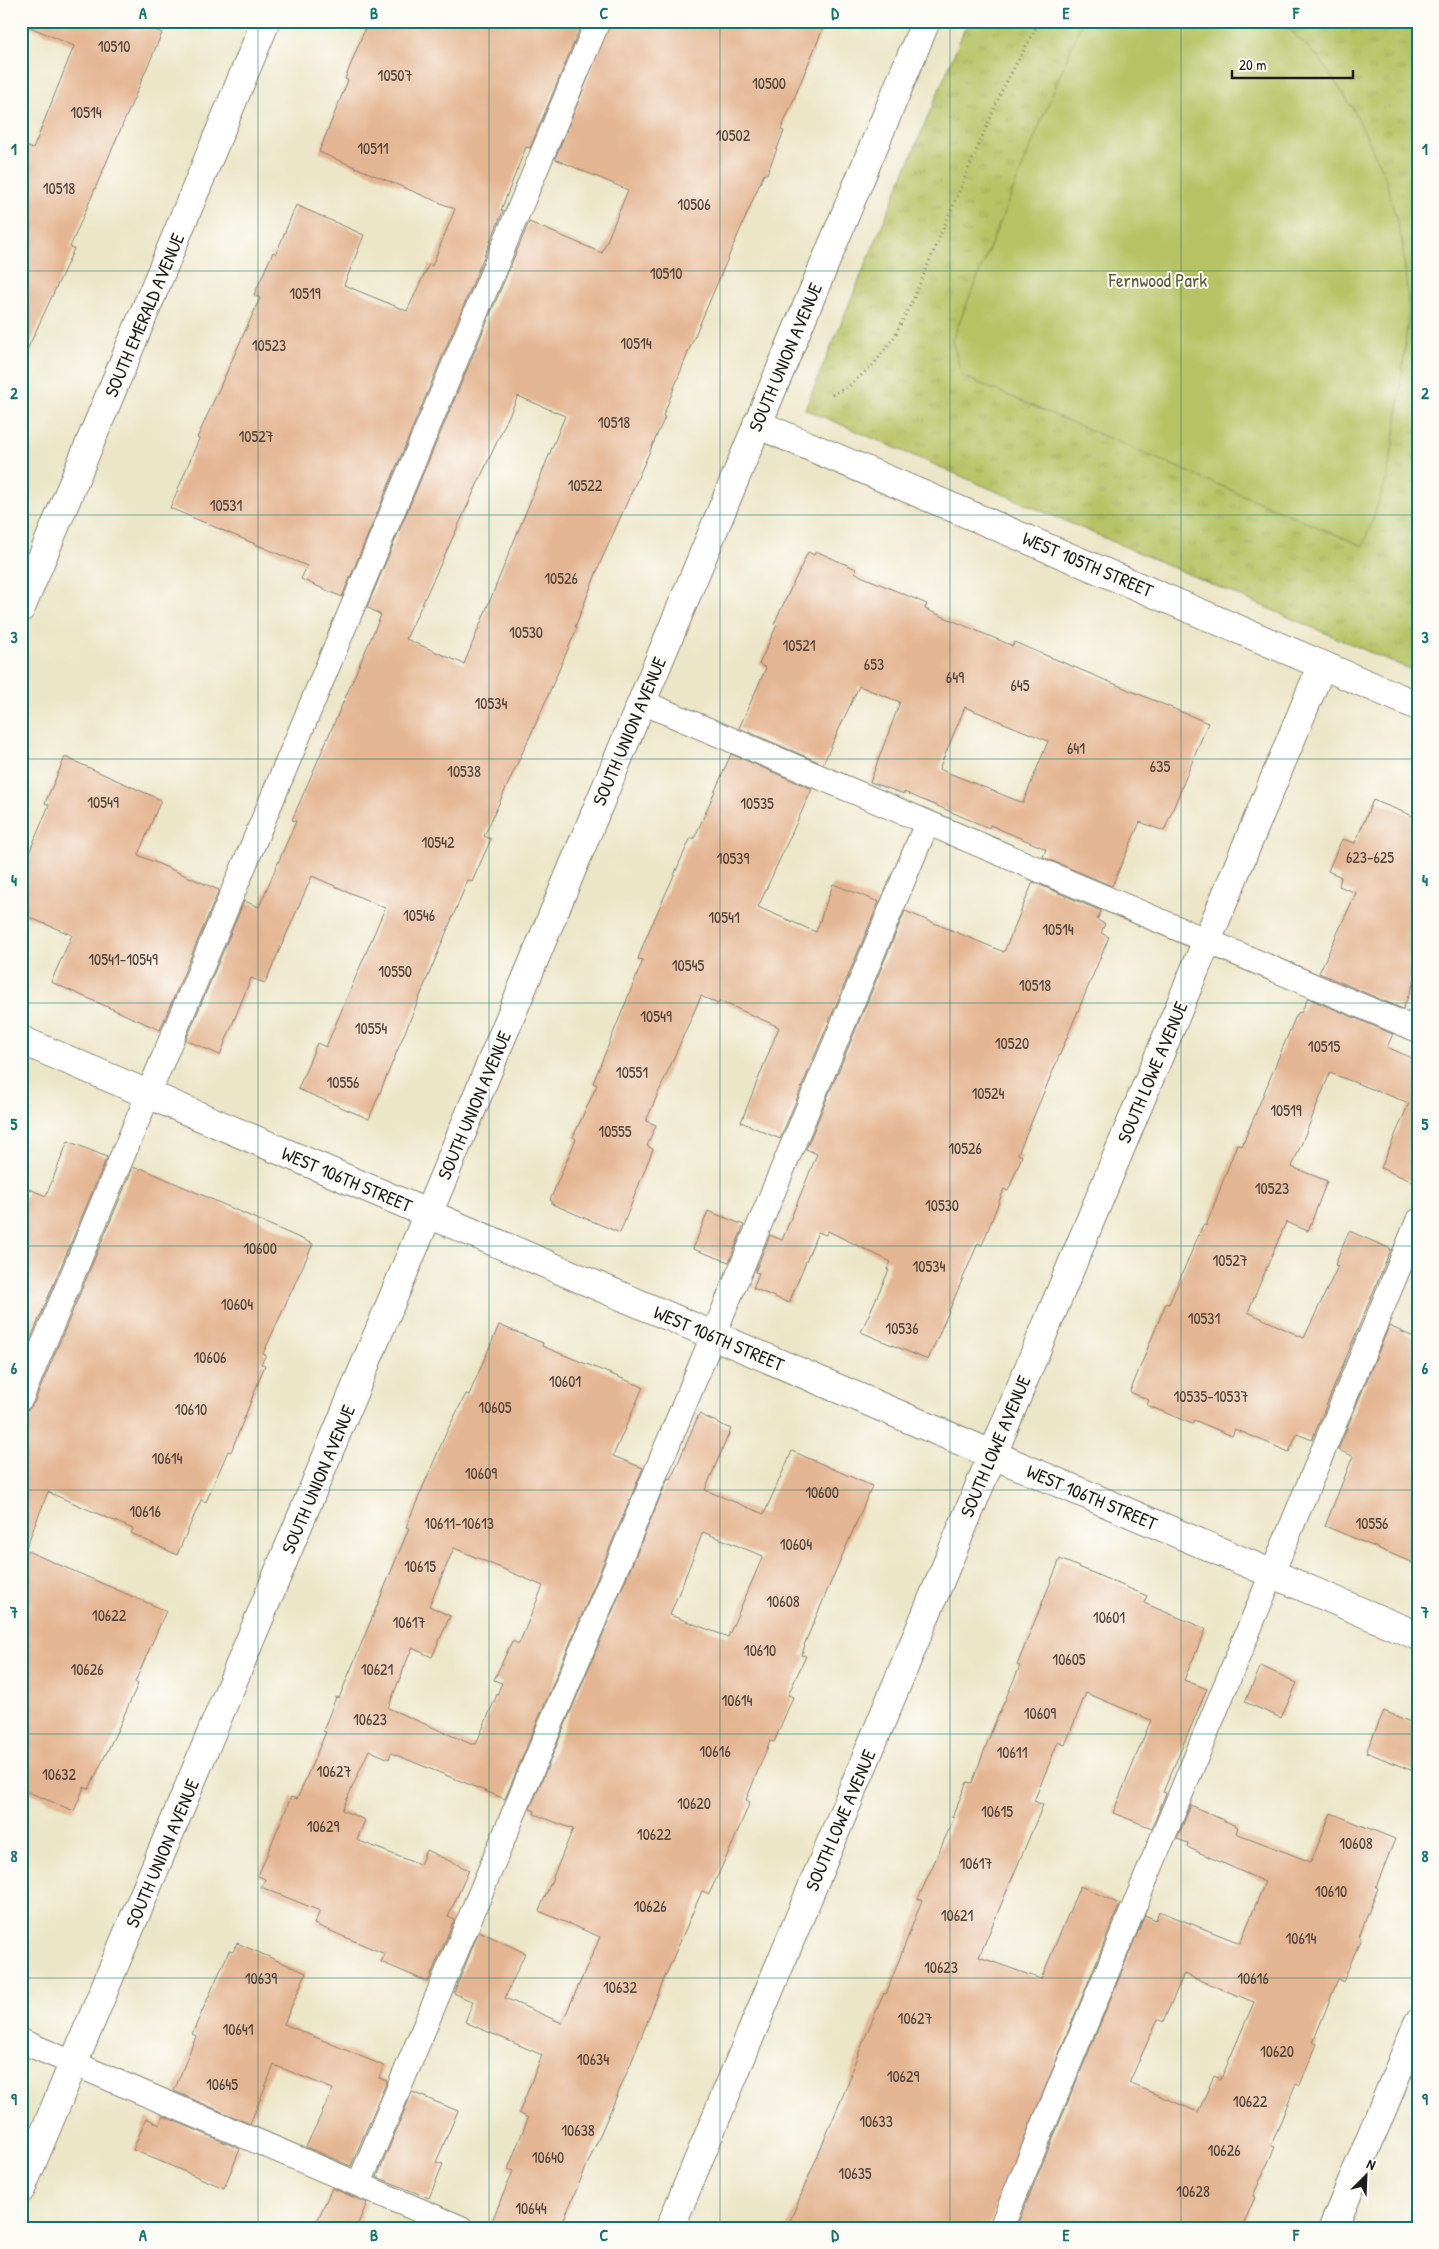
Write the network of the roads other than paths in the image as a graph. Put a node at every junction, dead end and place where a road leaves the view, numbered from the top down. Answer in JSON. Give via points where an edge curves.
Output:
{"nodes":[{"id":1,"x":266,"y":21,"type":"edge"},
{"id":2,"x":598,"y":21,"type":"edge"},
{"id":3,"x":926,"y":21,"type":"edge"},
{"id":4,"x":757,"y":424,"type":"junction"},
{"id":5,"x":21,"y":608,"type":"edge"},
{"id":6,"x":1322,"y":665,"type":"junction"},
{"id":7,"x":642,"y":702,"type":"junction"},
{"id":8,"x":1418,"y":706,"type":"edge"},
{"id":9,"x":927,"y":822,"type":"junction"},
{"id":10,"x":1207,"y":940,"type":"junction"},
{"id":11,"x":1418,"y":1030,"type":"edge"},
{"id":12,"x":21,"y":1040,"type":"edge"},
{"id":13,"x":148,"y":1094,"type":"junction"},
{"id":14,"x":429,"y":1214,"type":"junction"},
{"id":15,"x":1418,"y":1221,"type":"edge"},
{"id":16,"x":713,"y":1335,"type":"junction"},
{"id":17,"x":21,"y":1398,"type":"edge"},
{"id":18,"x":992,"y":1454,"type":"junction"},
{"id":19,"x":1272,"y":1574,"type":"junction"},
{"id":20,"x":1418,"y":1636,"type":"edge"},
{"id":21,"x":1418,"y":2023,"type":"edge"},
{"id":22,"x":21,"y":2041,"type":"edge"},
{"id":23,"x":74,"y":2063,"type":"junction"},
{"id":24,"x":359,"y":2184,"type":"junction"},
{"id":25,"x":21,"y":2189,"type":"edge"},
{"id":26,"x":461,"y":2228,"type":"edge"},
{"id":27,"x":670,"y":2228,"type":"edge"},
{"id":28,"x":1001,"y":2228,"type":"edge"},
{"id":29,"x":1333,"y":2228,"type":"edge"}],
"edges":[{"from":1,"to":5,"type":"street","name":"SOUTH EMERALD AVENUE"},
{"from":2,"to":13,"type":"lane"},
{"from":3,"to":4,"type":"street","name":"SOUTH UNION AVENUE"},
{"from":4,"to":6,"type":"street","name":"WEST 105TH STREET"},
{"from":4,"to":7,"type":"street","name":"SOUTH UNION AVENUE"},
{"from":6,"to":8,"type":"street","name":"WEST 105TH STREET"},
{"from":6,"to":10,"type":"street","name":"SOUTH LOWE AVENUE"},
{"from":7,"to":9,"type":"lane"},
{"from":7,"to":14,"type":"street","name":"SOUTH UNION AVENUE"},
{"from":9,"to":10,"type":"lane"},
{"from":9,"to":16,"type":"lane"},
{"from":10,"to":11,"type":"lane"},
{"from":10,"to":18,"type":"street","name":"SOUTH LOWE AVENUE"},
{"from":12,"to":13,"type":"street","name":"WEST 106TH STREET"},
{"from":13,"to":14,"type":"street","name":"WEST 106TH STREET"},
{"from":13,"to":17,"type":"lane"},
{"from":14,"to":16,"type":"street","name":"WEST 106TH STREET"},
{"from":14,"to":23,"type":"street","name":"SOUTH UNION AVENUE"},
{"from":15,"to":19,"type":"lane"},
{"from":16,"to":18,"type":"street","name":"WEST 106TH STREET"},
{"from":16,"to":24,"type":"lane"},
{"from":18,"to":19,"type":"street","name":"WEST 106TH STREET"},
{"from":18,"to":27,"type":"street","name":"SOUTH LOWE AVENUE"},
{"from":19,"to":20,"type":"street","name":"WEST 106TH STREET"},
{"from":19,"to":28,"type":"lane"},
{"from":21,"to":29,"type":"street"},
{"from":22,"to":23,"type":"lane"},
{"from":23,"to":24,"type":"lane"},
{"from":23,"to":25,"type":"street","name":"SOUTH UNION AVENUE"},
{"from":24,"to":26,"type":"lane"}]}
